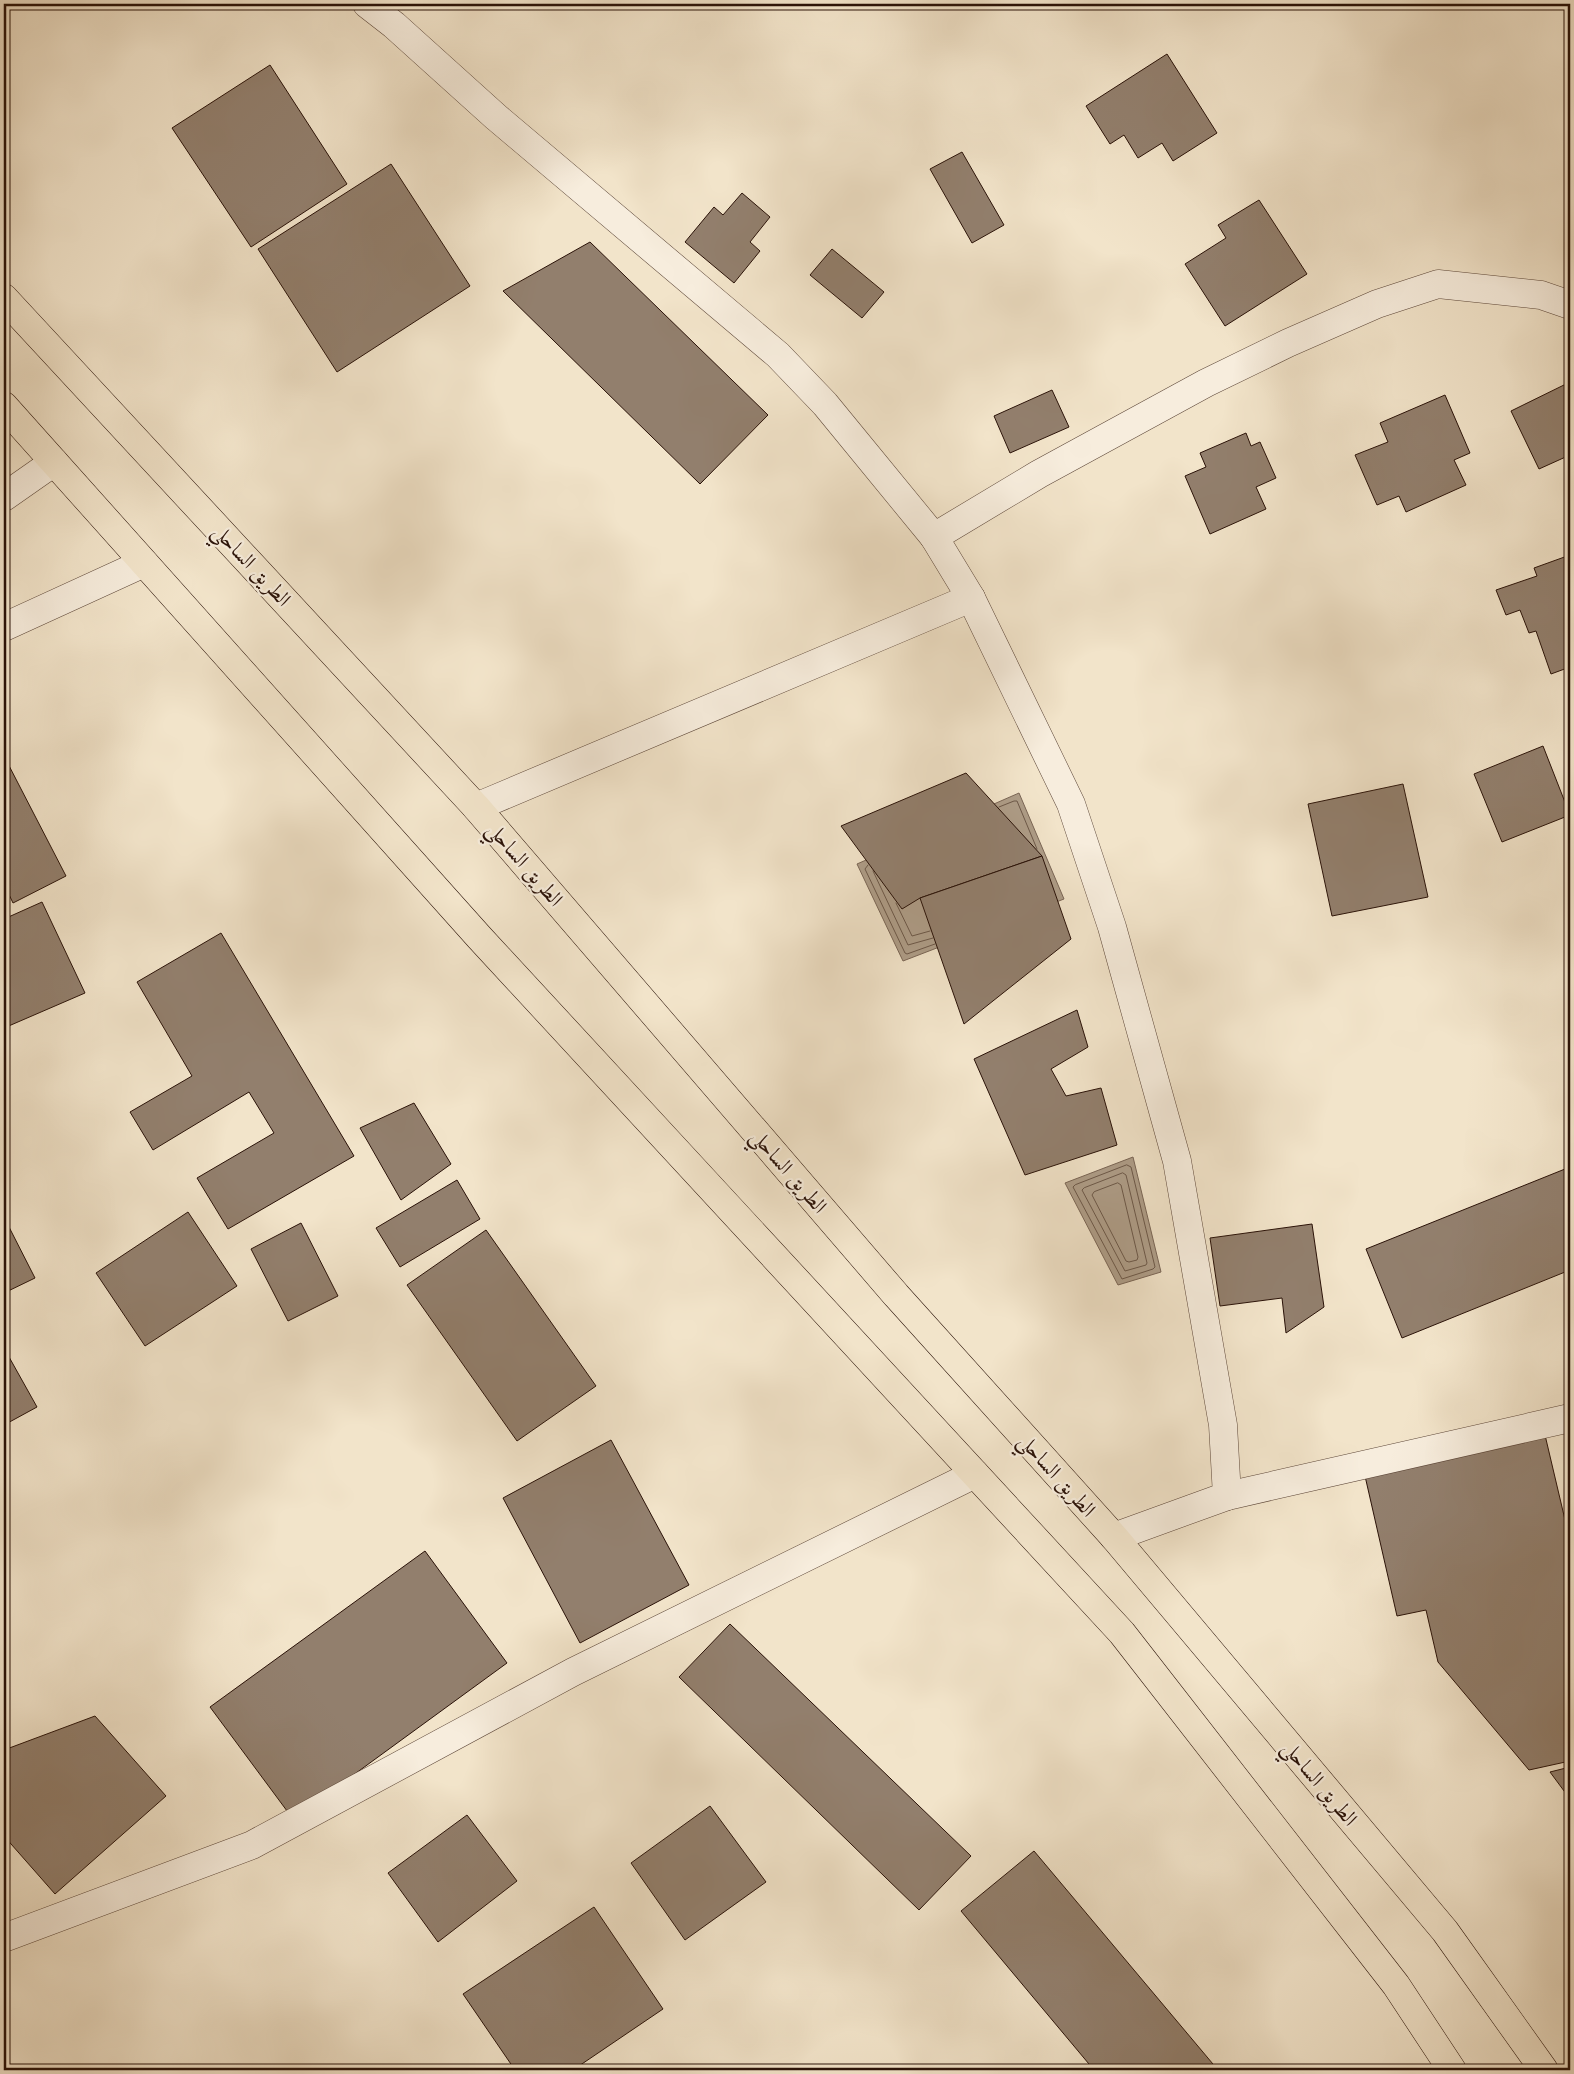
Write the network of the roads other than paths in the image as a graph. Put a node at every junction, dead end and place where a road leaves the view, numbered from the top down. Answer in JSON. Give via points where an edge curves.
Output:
{"nodes":[{"id":1,"x":367,"y":4,"type":"edge"},
{"id":2,"x":4,"y":298,"type":"edge"},
{"id":3,"x":1570,"y":305,"type":"edge"},
{"id":4,"x":4,"y":406,"type":"edge"},
{"id":5,"x":54,"y":462,"type":"junction"},
{"id":6,"x":4,"y":497,"type":"edge"},
{"id":7,"x":934,"y":537,"type":"junction"},
{"id":8,"x":144,"y":563,"type":"junction"},
{"id":9,"x":971,"y":598,"type":"junction"},
{"id":10,"x":4,"y":627,"type":"edge"},
{"id":11,"x":476,"y":807,"type":"junction"},
{"id":12,"x":1570,"y":1418,"type":"edge"},
{"id":13,"x":975,"y":1474,"type":"junction"},
{"id":14,"x":1228,"y":1496,"type":"junction"},
{"id":15,"x":1114,"y":1537,"type":"junction"},
{"id":16,"x":4,"y":1938,"type":"edge"},
{"id":17,"x":1452,"y":2070,"type":"edge"},
{"id":18,"x":1544,"y":2070,"type":"edge"}],
"edges":[{"from":1,"to":7,"type":"street","via":[[496,118],[778,355],[824,404]]},
{"from":2,"to":11,"type":"highway","name":"الطريق الساحلي"},
{"from":3,"to":7,"type":"street","via":[[1542,295],[1438,284],[1377,304],[1206,383],[1047,470]]},
{"from":4,"to":5,"type":"highway"},
{"from":5,"to":6,"type":"street"},
{"from":5,"to":8,"type":"highway"},
{"from":7,"to":9,"type":"street"},
{"from":8,"to":10,"type":"street"},
{"from":8,"to":13,"type":"highway","via":[[479,937]]},
{"from":9,"to":11,"type":"street"},
{"from":9,"to":14,"type":"street","via":[[1071,804],[1112,927],[1177,1161],[1223,1425]]},
{"from":11,"to":15,"type":"highway","name":"الطريق الساحلي","via":[[896,1295]]},
{"from":12,"to":14,"type":"street"},
{"from":13,"to":16,"type":"street","via":[[573,1672],[252,1845]]},
{"from":13,"to":17,"type":"highway","via":[[1122,1634],[1396,1985]]},
{"from":14,"to":15,"type":"street"},
{"from":15,"to":18,"type":"highway","name":"الطريق الساحلي","via":[[1445,1931]]}]}
